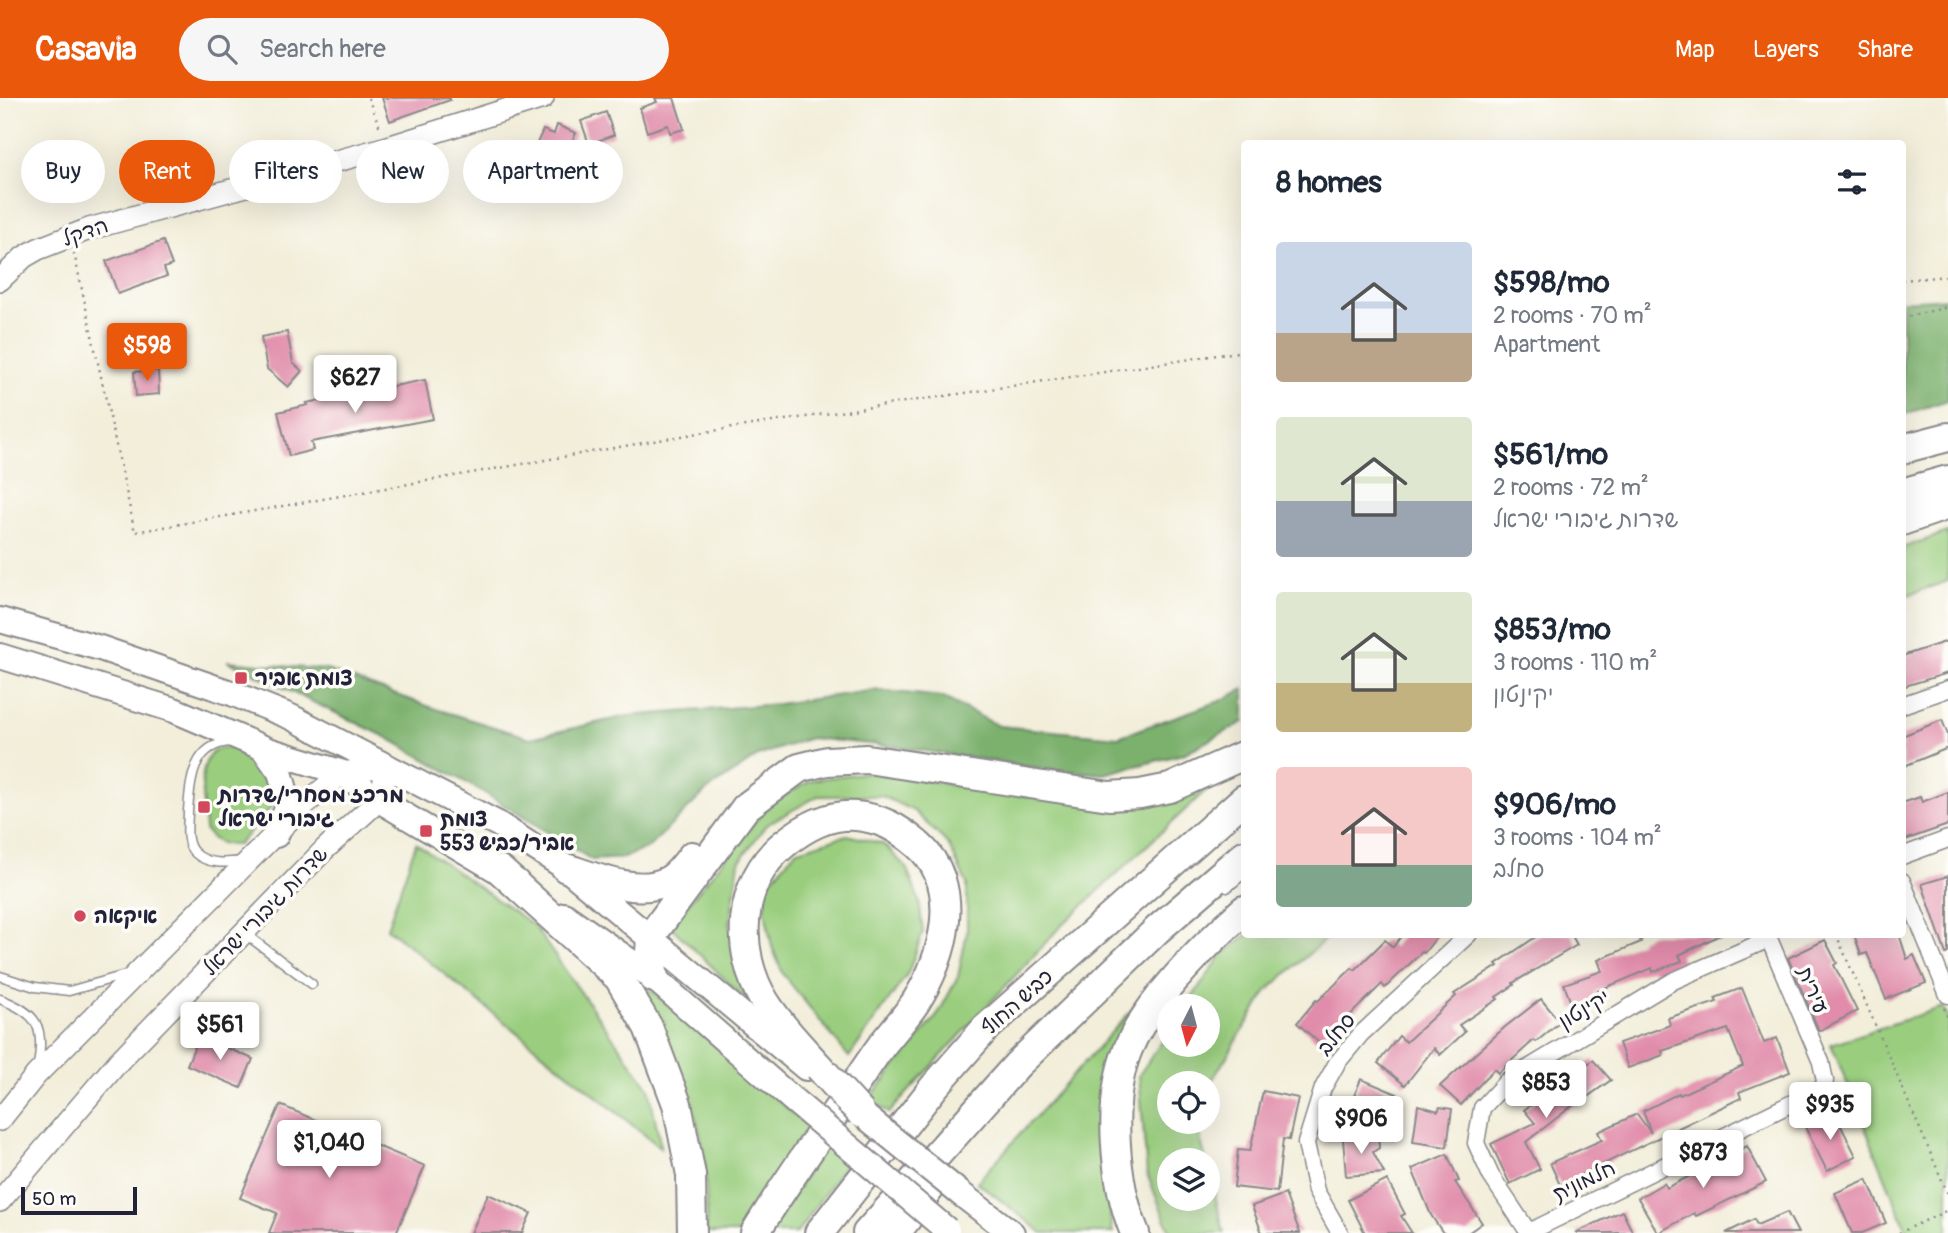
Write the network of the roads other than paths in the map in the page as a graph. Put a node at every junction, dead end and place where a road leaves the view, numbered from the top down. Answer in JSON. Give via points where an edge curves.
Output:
{"nodes":[{"id":1,"x":543,"y":98,"type":"edge"},
{"id":2,"x":0,"y":280,"type":"edge"},
{"id":3,"x":1948,"y":437,"type":"edge"},
{"id":4,"x":1906,"y":448,"type":"edge"},
{"id":5,"x":1948,"y":480,"type":"edge"},
{"id":6,"x":1906,"y":492,"type":"edge"},
{"id":7,"x":1948,"y":505,"type":"edge"},
{"id":8,"x":1906,"y":520,"type":"edge"},
{"id":9,"x":0,"y":620,"type":"edge"},
{"id":10,"x":0,"y":656,"type":"edge"},
{"id":11,"x":1948,"y":689,"type":"edge"},
{"id":12,"x":1906,"y":704,"type":"edge"},
{"id":13,"x":256,"y":745,"type":"junction"},
{"id":14,"x":1241,"y":756,"type":"edge"},
{"id":15,"x":909,"y":763,"type":"junction"},
{"id":16,"x":388,"y":765,"type":"junction"},
{"id":17,"x":343,"y":773,"type":"junction"},
{"id":18,"x":379,"y":800,"type":"junction"},
{"id":19,"x":1241,"y":802,"type":"edge"},
{"id":20,"x":276,"y":835,"type":"junction"},
{"id":21,"x":1948,"y":839,"type":"edge"},
{"id":22,"x":1906,"y":855,"type":"edge"},
{"id":23,"x":1241,"y":858,"type":"edge"},
{"id":24,"x":252,"y":860,"type":"junction"},
{"id":25,"x":566,"y":868,"type":"junction"},
{"id":26,"x":500,"y":870,"type":"junction"},
{"id":27,"x":1241,"y":876,"type":"edge"},
{"id":28,"x":1223,"y":891,"type":"dead end"},
{"id":29,"x":1906,"y":891,"type":"edge"},
{"id":30,"x":1241,"y":913,"type":"edge"},
{"id":31,"x":244,"y":933,"type":"junction"},
{"id":32,"x":651,"y":936,"type":"junction"},
{"id":33,"x":1465,"y":938,"type":"edge"},
{"id":34,"x":1766,"y":938,"type":"edge"},
{"id":35,"x":1768,"y":938,"type":"edge"},
{"id":36,"x":1159,"y":941,"type":"dead end"},
{"id":37,"x":139,"y":971,"type":"junction"},
{"id":38,"x":0,"y":976,"type":"edge"},
{"id":39,"x":654,"y":978,"type":"junction"},
{"id":40,"x":312,"y":984,"type":"dead end"},
{"id":41,"x":1095,"y":991,"type":"junction"},
{"id":42,"x":1948,"y":995,"type":"edge"},
{"id":43,"x":0,"y":999,"type":"edge"},
{"id":44,"x":1821,"y":1062,"type":"joint"},
{"id":45,"x":1017,"y":1065,"type":"junction"},
{"id":46,"x":819,"y":1072,"type":"junction"},
{"id":47,"x":36,"y":1075,"type":"junction"},
{"id":48,"x":862,"y":1113,"type":"joint"},
{"id":49,"x":0,"y":1120,"type":"edge"},
{"id":50,"x":0,"y":1201,"type":"edge"},
{"id":51,"x":949,"y":1231,"type":"edge"},
{"id":52,"x":692,"y":1233,"type":"edge"},
{"id":53,"x":755,"y":1233,"type":"edge"},
{"id":54,"x":819,"y":1233,"type":"edge"},
{"id":55,"x":867,"y":1233,"type":"edge"},
{"id":56,"x":896,"y":1233,"type":"edge"},
{"id":57,"x":1012,"y":1233,"type":"edge"},
{"id":58,"x":1135,"y":1233,"type":"edge"},
{"id":59,"x":1340,"y":1233,"type":"edge"},
{"id":60,"x":1529,"y":1233,"type":"edge"}],
"edges":[{"from":1,"to":2,"type":"street","name":"הדקל","via":[[70,236],[24,257]]},
{"from":3,"to":4,"type":"highway"},
{"from":5,"to":6,"type":"highway"},
{"from":7,"to":8,"type":"highway"},
{"from":9,"to":16,"type":"main road","via":[[234,694]]},
{"from":10,"to":13,"type":"main road","via":[[174,710]]},
{"from":11,"to":12,"type":"street"},
{"from":13,"to":17,"type":"main road"},
{"from":13,"to":20,"type":"main road","via":[[280,772],[289,804]]},
{"from":13,"to":24,"type":"lane","via":[[225,742],[203,753],[190,780],[187,838],[192,850],[207,860]]},
{"from":14,"to":15,"type":"highway","via":[[1170,788],[1109,796]]},
{"from":15,"to":25,"type":"highway","via":[[843,752],[806,757],[771,772],[724,816],[667,882],[617,885]]},
{"from":15,"to":32,"type":"highway","via":[[867,759],[799,768],[746,807]]},
{"from":16,"to":17,"type":"street"},
{"from":16,"to":18,"type":"street"},
{"from":16,"to":25,"type":"main road","via":[[498,824]]},
{"from":17,"to":18,"type":"main road"},
{"from":17,"to":20,"type":"street"},
{"from":18,"to":26,"type":"main road"},
{"from":18,"to":31,"type":"street","name":"שדרות גיבורי ישראל"},
{"from":19,"to":54,"type":"highway","name":"כביש החוף","via":[[985,1029]]},
{"from":20,"to":24,"type":"street"},
{"from":21,"to":22,"type":"street"},
{"from":23,"to":41,"type":"highway"},
{"from":24,"to":37,"type":"street"},
{"from":25,"to":32,"type":"main road"},
{"from":26,"to":39,"type":"main road"},
{"from":26,"to":52,"type":"highway","via":[[619,978],[648,1027],[677,1104],[691,1175]]},
{"from":27,"to":28,"type":"lane"},
{"from":29,"to":42,"type":"street"},
{"from":30,"to":58,"type":"highway","via":[[1181,973],[1145,1017],[1128,1049],[1121,1073],[1116,1164]]},
{"from":31,"to":40,"type":"lane"},
{"from":31,"to":50,"type":"street","name":"שדרות גיבורי ישראל","via":[[119,1061]]},
{"from":32,"to":39,"type":"highway"},
{"from":32,"to":46,"type":"main road"},
{"from":33,"to":59,"type":"street","name":"סחלב","via":[[1361,1034],[1323,1088],[1306,1143],[1316,1191]]},
{"from":34,"to":60,"type":"street","name":"יקינטון","via":[[1673,981],[1507,1081],[1482,1108],[1476,1143],[1491,1176]]},
{"from":35,"to":44,"type":"street","name":"עירית"},
{"from":36,"to":41,"type":"lane"},
{"from":37,"to":38,"type":"lane","via":[[69,991]]},
{"from":37,"to":47,"type":"street"},
{"from":39,"to":51,"type":"main road","bridge":true},
{"from":41,"to":45,"type":"highway"},
{"from":43,"to":47,"type":"lane","via":[[34,1018],[42,1044]]},
{"from":44,"to":60,"type":"street","name":"חלמונית","via":[[1823,1088]]},
{"from":45,"to":55,"type":"highway"},
{"from":45,"to":56,"type":"highway"},
{"from":46,"to":48,"type":"highway","bridge":true},
{"from":46,"to":53,"type":"highway","via":[[778,1020],[749,966],[745,938],[749,892],[760,869],[803,829],[832,817],[882,820],[926,852],[944,883],[944,934],[937,958],[915,1003]]},
{"from":47,"to":49,"type":"street"},
{"from":48,"to":57,"type":"main road","bridge":true}]}
